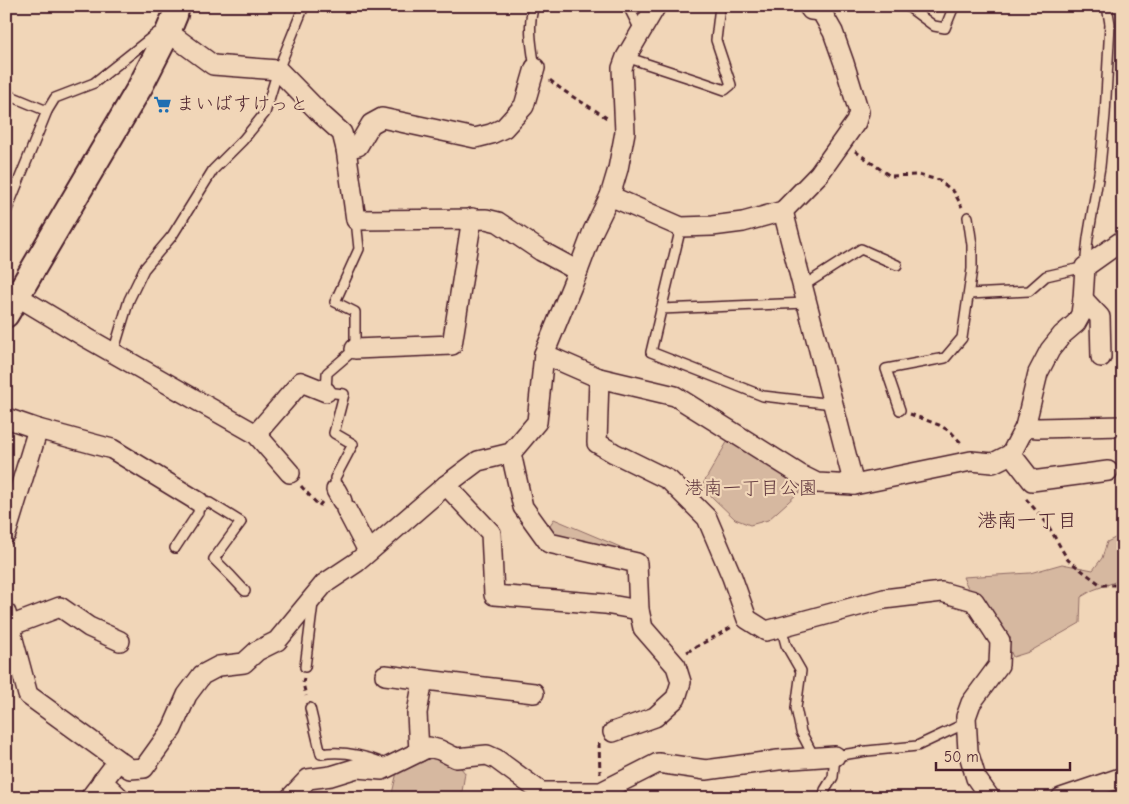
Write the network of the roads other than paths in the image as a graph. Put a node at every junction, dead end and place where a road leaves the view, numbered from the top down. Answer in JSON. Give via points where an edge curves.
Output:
{"nodes":[{"id":1,"x":177,"y":6,"type":"edge"},
{"id":2,"x":304,"y":6,"type":"edge"},
{"id":3,"x":534,"y":6,"type":"edge"},
{"id":4,"x":628,"y":6,"type":"edge"},
{"id":5,"x":656,"y":6,"type":"edge"},
{"id":6,"x":720,"y":6,"type":"edge"},
{"id":7,"x":907,"y":6,"type":"edge"},
{"id":8,"x":954,"y":6,"type":"edge"},
{"id":9,"x":1107,"y":6,"type":"edge"},
{"id":10,"x":818,"y":8,"type":"edge"},
{"id":11,"x":168,"y":32,"type":"junction"},
{"id":12,"x":641,"y":32,"type":"junction"},
{"id":13,"x":626,"y":57,"type":"junction"},
{"id":14,"x":535,"y":68,"type":"joint"},
{"id":15,"x":278,"y":70,"type":"junction"},
{"id":16,"x":6,"y":94,"type":"edge"},
{"id":17,"x":47,"y":111,"type":"junction"},
{"id":18,"x":346,"y":149,"type":"junction"},
{"id":19,"x":610,"y":196,"type":"junction"},
{"id":20,"x":6,"y":212,"type":"edge"},
{"id":21,"x":783,"y":212,"type":"junction"},
{"id":22,"x":968,"y":217,"type":"road end"},
{"id":23,"x":472,"y":218,"type":"junction"},
{"id":24,"x":356,"y":220,"type":"junction"},
{"id":25,"x":682,"y":227,"type":"junction"},
{"id":26,"x":1123,"y":240,"type":"edge"},
{"id":27,"x":898,"y":265,"type":"dead end"},
{"id":28,"x":1085,"y":267,"type":"junction"},
{"id":29,"x":578,"y":271,"type":"junction"},
{"id":30,"x":969,"y":294,"type":"junction"},
{"id":31,"x":805,"y":295,"type":"junction"},
{"id":32,"x":1083,"y":300,"type":"junction"},
{"id":33,"x":10,"y":301,"type":"edge"},
{"id":34,"x":661,"y":309,"type":"junction"},
{"id":35,"x":355,"y":349,"type":"junction"},
{"id":36,"x":113,"y":353,"type":"junction"},
{"id":37,"x":544,"y":354,"type":"junction"},
{"id":38,"x":1101,"y":357,"type":"dead end"},
{"id":39,"x":599,"y":378,"type":"junction"},
{"id":40,"x":326,"y":392,"type":"junction"},
{"id":41,"x":833,"y":404,"type":"junction"},
{"id":42,"x":900,"y":410,"type":"road end"},
{"id":43,"x":6,"y":418,"type":"edge"},
{"id":44,"x":1123,"y":426,"type":"edge"},
{"id":45,"x":1025,"y":427,"type":"junction"},
{"id":46,"x":38,"y":429,"type":"junction"},
{"id":47,"x":256,"y":434,"type":"junction"},
{"id":48,"x":511,"y":453,"type":"junction"},
{"id":49,"x":1011,"y":454,"type":"junction"},
{"id":50,"x":1108,"y":472,"type":"dead end"},
{"id":51,"x":290,"y":473,"type":"road end"},
{"id":52,"x":446,"y":485,"type":"junction"},
{"id":53,"x":854,"y":485,"type":"junction"},
{"id":54,"x":341,"y":500,"type":"joint"},
{"id":55,"x":199,"y":502,"type":"junction"},
{"id":56,"x":6,"y":534,"type":"edge"},
{"id":57,"x":175,"y":548,"type":"dead end"},
{"id":58,"x":368,"y":551,"type":"junction"},
{"id":59,"x":245,"y":592,"type":"dead end"},
{"id":60,"x":313,"y":597,"type":"junction"},
{"id":61,"x":639,"y":610,"type":"junction"},
{"id":62,"x":8,"y":619,"type":"edge"},
{"id":63,"x":782,"y":626,"type":"junction"},
{"id":64,"x":120,"y":641,"type":"dead end"},
{"id":65,"x":305,"y":667,"type":"road end"},
{"id":66,"x":385,"y":675,"type":"dead end"},
{"id":67,"x":423,"y":680,"type":"junction"},
{"id":68,"x":534,"y":693,"type":"dead end"},
{"id":69,"x":310,"y":708,"type":"road end"},
{"id":70,"x":966,"y":723,"type":"junction"},
{"id":71,"x":613,"y":732,"type":"road end"},
{"id":72,"x":419,"y":752,"type":"junction"},
{"id":73,"x":835,"y":756,"type":"junction"},
{"id":74,"x":814,"y":757,"type":"junction"},
{"id":75,"x":118,"y":761,"type":"junction"},
{"id":76,"x":390,"y":766,"type":"junction"},
{"id":77,"x":1123,"y":776,"type":"edge"},
{"id":78,"x":102,"y":781,"type":"junction"},
{"id":79,"x":604,"y":795,"type":"edge"},
{"id":80,"x":90,"y":798,"type":"edge"},
{"id":81,"x":120,"y":798,"type":"edge"},
{"id":82,"x":290,"y":798,"type":"edge"},
{"id":83,"x":824,"y":798,"type":"edge"},
{"id":84,"x":990,"y":798,"type":"edge"},
{"id":85,"x":1061,"y":798,"type":"edge"}],
"edges":[{"from":1,"to":11,"type":"street"},
{"from":2,"to":15,"type":"lane"},
{"from":3,"to":14,"type":"lane","via":[[531,43]]},
{"from":4,"to":12,"type":"lane"},
{"from":5,"to":12,"type":"street"},
{"from":6,"to":13,"type":"lane","via":[[716,40],[731,85],[725,90]]},
{"from":7,"to":8,"type":"lane","via":[[934,26],[944,28]]},
{"from":9,"to":28,"type":"lane","via":[[1110,24],[1104,124]]},
{"from":10,"to":21,"type":"street","via":[[832,32],[859,112],[856,122],[819,174]]},
{"from":11,"to":15,"type":"street","via":[[213,66]]},
{"from":11,"to":17,"type":"lane","via":[[157,33],[94,83],[55,98]]},
{"from":11,"to":33,"type":"street","via":[[140,87]]},
{"from":12,"to":13,"type":"street"},
{"from":13,"to":19,"type":"street","via":[[622,68],[626,132]]},
{"from":14,"to":18,"type":"street","via":[[524,106],[504,128],[491,134],[475,138],[382,118],[371,124],[358,146]]},
{"from":15,"to":18,"type":"street","via":[[342,132]]},
{"from":15,"to":36,"type":"lane","via":[[265,113],[213,170],[172,236],[144,268],[129,300]]},
{"from":16,"to":17,"type":"lane"},
{"from":17,"to":20,"type":"lane"},
{"from":18,"to":24,"type":"street"},
{"from":19,"to":25,"type":"street"},
{"from":19,"to":29,"type":"street"},
{"from":21,"to":25,"type":"street","via":[[743,222]]},
{"from":21,"to":31,"type":"street"},
{"from":22,"to":30,"type":"lane","via":[[972,253]]},
{"from":23,"to":24,"type":"street"},
{"from":23,"to":29,"type":"street","via":[[498,222],[541,252]]},
{"from":23,"to":35,"type":"street","via":[[452,346]]},
{"from":24,"to":35,"type":"lane","via":[[359,250],[335,302],[355,312]]},
{"from":25,"to":34,"type":"lane"},
{"from":26,"to":28,"type":"street"},
{"from":27,"to":31,"type":"lane","via":[[861,249]]},
{"from":28,"to":30,"type":"lane","via":[[1046,276],[1029,291]]},
{"from":28,"to":32,"type":"street"},
{"from":29,"to":37,"type":"street"},
{"from":30,"to":42,"type":"lane","via":[[962,338],[945,358],[886,369]]},
{"from":31,"to":34,"type":"lane"},
{"from":31,"to":41,"type":"street"},
{"from":32,"to":38,"type":"street","via":[[1100,317]]},
{"from":32,"to":45,"type":"street","via":[[1076,323],[1050,350],[1038,373]]},
{"from":33,"to":36,"type":"street"},
{"from":34,"to":41,"type":"lane","via":[[651,352],[763,396]]},
{"from":35,"to":40,"type":"lane","via":[[327,373]]},
{"from":36,"to":47,"type":"street"},
{"from":37,"to":39,"type":"street"},
{"from":37,"to":48,"type":"street","via":[[537,422]]},
{"from":39,"to":53,"type":"street","via":[[675,396],[817,483]]},
{"from":39,"to":63,"type":"street","via":[[597,443],[669,480],[707,518],[748,619],[766,631]]},
{"from":40,"to":47,"type":"street","via":[[301,382]]},
{"from":40,"to":54,"type":"lane","via":[[344,394],[334,433],[354,444],[335,478]]},
{"from":41,"to":53,"type":"street"},
{"from":43,"to":46,"type":"street"},
{"from":44,"to":45,"type":"street"},
{"from":45,"to":49,"type":"street"},
{"from":46,"to":55,"type":"street","via":[[112,449]]},
{"from":46,"to":56,"type":"street"},
{"from":47,"to":51,"type":"street"},
{"from":48,"to":52,"type":"street","via":[[478,461]]},
{"from":48,"to":61,"type":"street","via":[[523,507],[549,543],[637,564]]},
{"from":49,"to":50,"type":"street","via":[[1032,482]]},
{"from":49,"to":53,"type":"street","via":[[993,463],[971,461]]},
{"from":52,"to":58,"type":"street"},
{"from":52,"to":61,"type":"street","via":[[491,533],[494,595]]},
{"from":54,"to":58,"type":"street"},
{"from":55,"to":57,"type":"lane","via":[[198,513]]},
{"from":55,"to":59,"type":"lane","via":[[210,503],[241,522],[214,559]]},
{"from":58,"to":60,"type":"street","via":[[324,584]]},
{"from":60,"to":65,"type":"lane"},
{"from":60,"to":75,"type":"street","via":[[277,641],[257,651],[244,663],[219,666],[202,675],[187,696],[172,729],[144,768],[130,769]]},
{"from":61,"to":71,"type":"street","via":[[643,628],[676,666],[681,682],[676,698],[655,717]]},
{"from":62,"to":64,"type":"street","via":[[60,607],[89,628]]},
{"from":62,"to":75,"type":"street","via":[[28,695]]},
{"from":63,"to":70,"type":"street","via":[[884,599],[942,592],[974,601],[1000,641],[999,665],[971,703]]},
{"from":63,"to":74,"type":"lane","via":[[786,645],[800,671],[796,708],[801,732]]},
{"from":66,"to":67,"type":"street"},
{"from":67,"to":68,"type":"street"},
{"from":67,"to":72,"type":"street","via":[[417,713]]},
{"from":69,"to":76,"type":"lane","via":[[321,754],[354,754]]},
{"from":70,"to":73,"type":"lane","via":[[917,746]]},
{"from":70,"to":84,"type":"street","via":[[968,751],[976,778]]},
{"from":72,"to":76,"type":"street"},
{"from":72,"to":79,"type":"street","via":[[430,747],[456,758],[487,755],[541,792]]},
{"from":73,"to":74,"type":"street"},
{"from":73,"to":83,"type":"lane"},
{"from":74,"to":79,"type":"street","via":[[706,770],[658,763]]},
{"from":75,"to":78,"type":"street"},
{"from":76,"to":82,"type":"street","via":[[382,770],[357,768],[308,779]]},
{"from":77,"to":85,"type":"street"},
{"from":78,"to":80,"type":"street"},
{"from":78,"to":81,"type":"street"}]}
